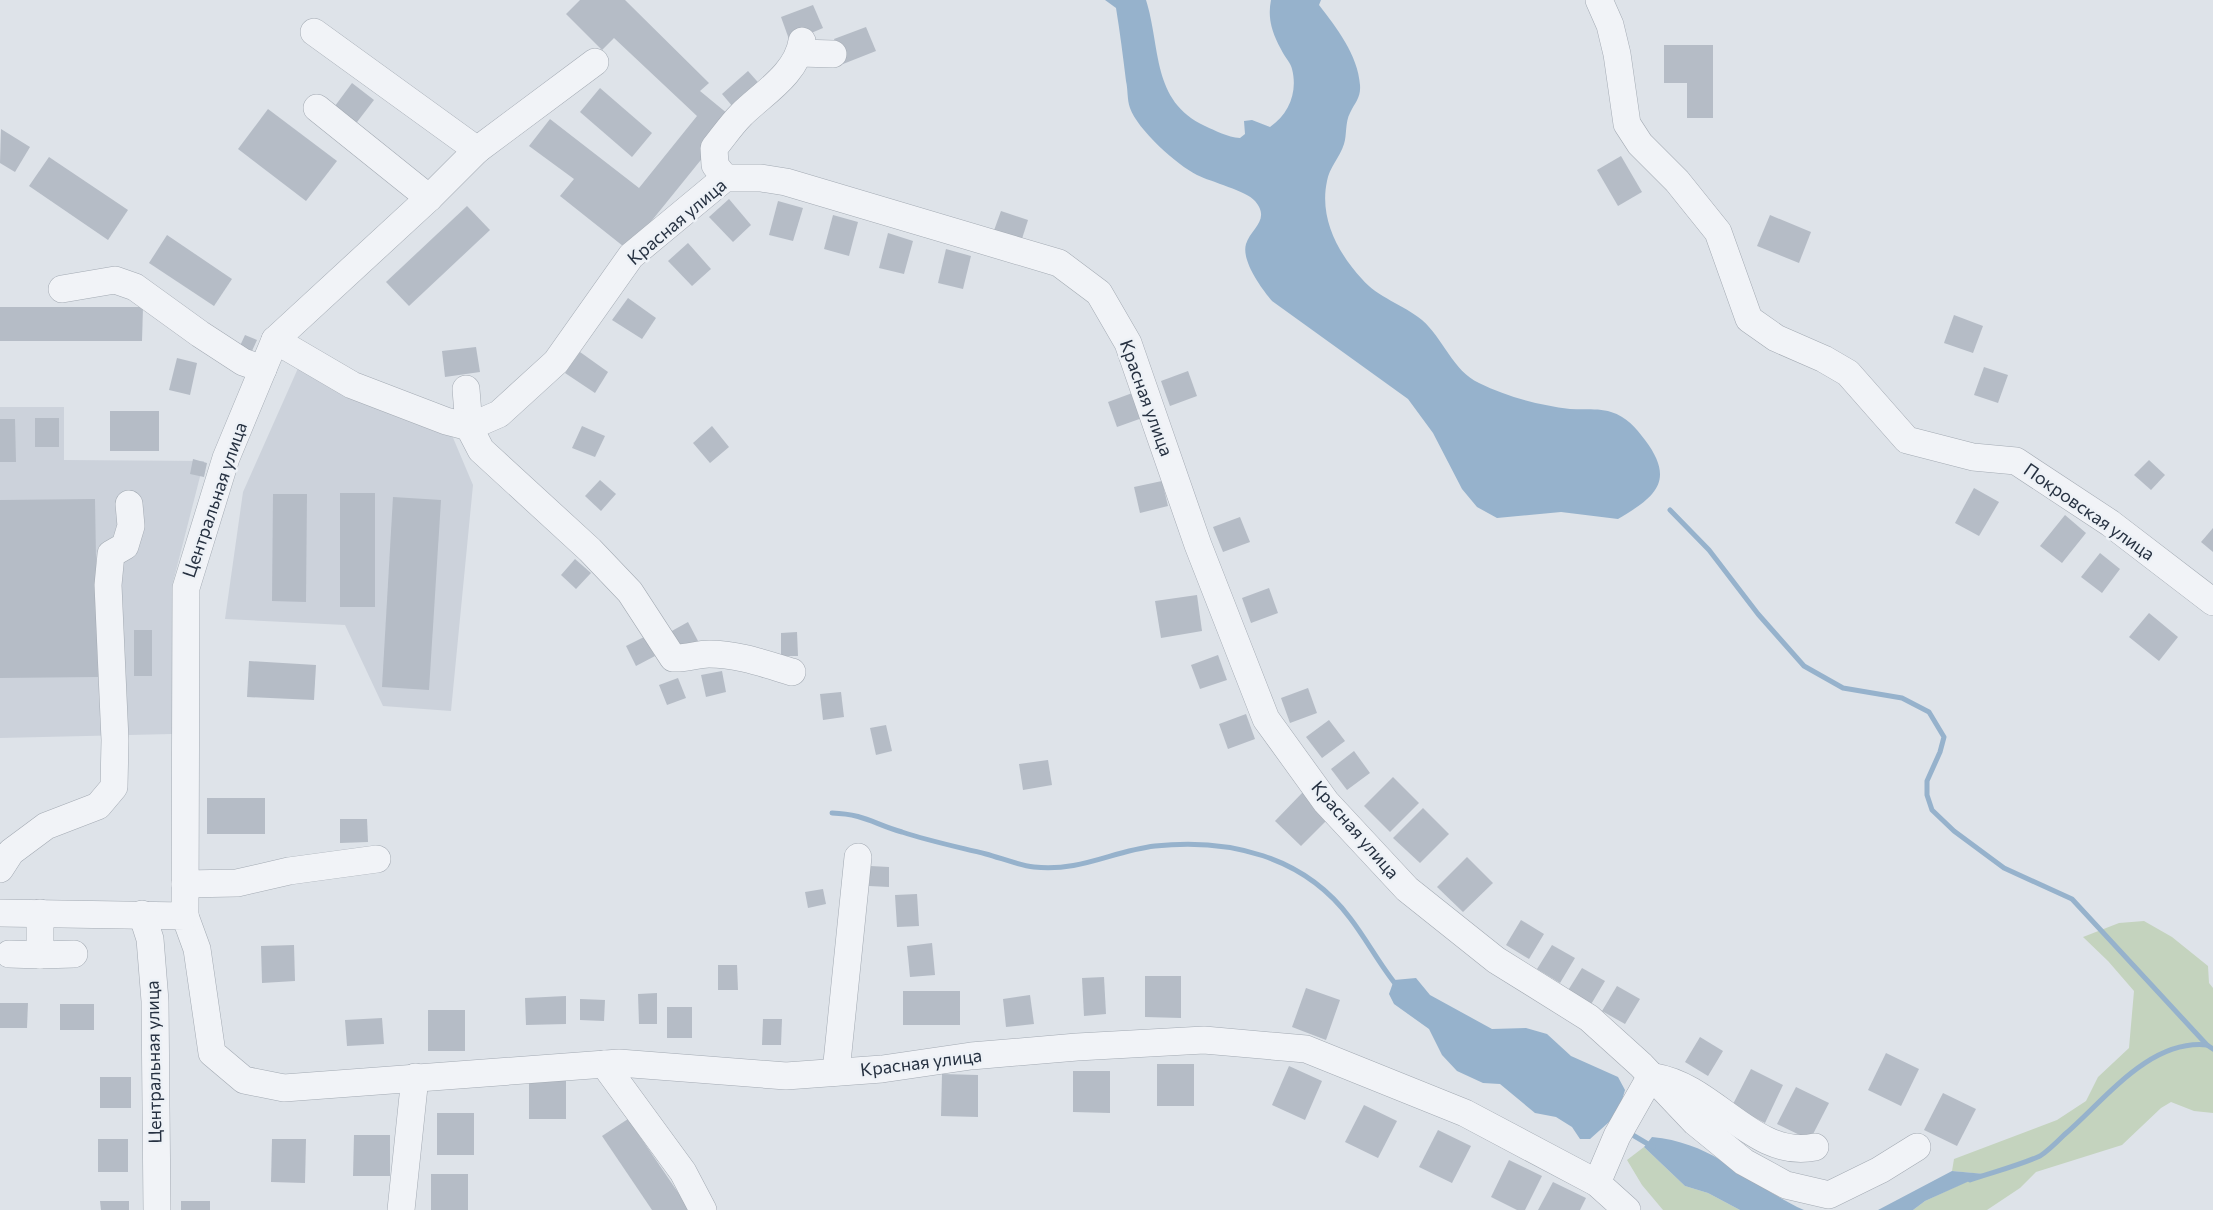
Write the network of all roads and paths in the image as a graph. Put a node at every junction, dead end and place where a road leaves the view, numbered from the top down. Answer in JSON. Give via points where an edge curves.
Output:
{"nodes":[{"id":1,"x":1599,"y":0,"type":"edge"},
{"id":2,"x":314,"y":32,"type":"dead end"},
{"id":3,"x":833,"y":54,"type":"dead end"},
{"id":4,"x":595,"y":62,"type":"dead end"},
{"id":5,"x":317,"y":108,"type":"dead end"},
{"id":6,"x":477,"y":150,"type":"junction"},
{"id":7,"x":725,"y":178,"type":"junction"},
{"id":8,"x":429,"y":198,"type":"junction"},
{"id":9,"x":62,"y":290,"type":"dead end"},
{"id":10,"x":275,"y":340,"type":"junction"},
{"id":11,"x":263,"y":369,"type":"junction"},
{"id":12,"x":466,"y":389,"type":"dead end"},
{"id":13,"x":469,"y":427,"type":"junction"},
{"id":14,"x":129,"y":504,"type":"dead end"},
{"id":15,"x":2213,"y":602,"type":"edge"},
{"id":16,"x":792,"y":672,"type":"dead end"},
{"id":17,"x":858,"y":857,"type":"dead end"},
{"id":18,"x":377,"y":859,"type":"dead end"},
{"id":19,"x":0,"y":869,"type":"edge"},
{"id":20,"x":185,"y":884,"type":"junction"},
{"id":21,"x":0,"y":913,"type":"edge"},
{"id":22,"x":40,"y":913,"type":"junction"},
{"id":23,"x":142,"y":914,"type":"junction"},
{"id":24,"x":185,"y":916,"type":"junction"},
{"id":25,"x":9,"y":954,"type":"dead end"},
{"id":26,"x":74,"y":954,"type":"dead end"},
{"id":27,"x":40,"y":955,"type":"junction"},
{"id":28,"x":604,"y":1064,"type":"junction"},
{"id":29,"x":836,"y":1072,"type":"junction"},
{"id":30,"x":1651,"y":1076,"type":"junction"},
{"id":31,"x":405,"y":1077,"type":"junction"},
{"id":32,"x":1815,"y":1147,"type":"dead end"},
{"id":33,"x":1917,"y":1147,"type":"dead end"},
{"id":34,"x":1598,"y":1183,"type":"junction"},
{"id":35,"x":157,"y":1210,"type":"edge"},
{"id":36,"x":400,"y":1210,"type":"edge"},
{"id":37,"x":703,"y":1210,"type":"edge"},
{"id":38,"x":1627,"y":1210,"type":"edge"}],
"edges":[{"from":1,"to":15,"type":"street","name":"Покровская улица","via":[[1617,54],[1627,124],[1718,232],[1749,319],[1776,338],[1848,373],[1907,440],[1973,457],[2016,461],[2110,523]]},
{"from":2,"to":6,"type":"street"},
{"from":3,"to":7,"type":"street","via":[[801,47],[779,81],[739,116],[714,148],[715,165]]},
{"from":4,"to":6,"type":"street"},
{"from":5,"to":8,"type":"street"},
{"from":6,"to":8,"type":"street"},
{"from":7,"to":13,"type":"street","name":"Красная улица","via":[[631,256],[556,362],[499,414]]},
{"from":7,"to":30,"type":"street","name":"Красная улица","via":[[786,182],[1059,263],[1099,293],[1128,343],[1198,545],[1266,719],[1326,802],[1407,889],[1496,960],[1589,1018]]},
{"from":8,"to":10,"type":"street"},
{"from":9,"to":11,"type":"street","via":[[116,280],[135,287],[243,362]]},
{"from":10,"to":11,"type":"street","name":"Центральная улица"},
{"from":10,"to":13,"type":"street","via":[[352,385]]},
{"from":11,"to":20,"type":"street","name":"Центральная улица","via":[[226,458],[186,588]]},
{"from":12,"to":13,"type":"street"},
{"from":13,"to":16,"type":"street","via":[[481,450],[582,542],[630,592],[673,658],[730,656]]},
{"from":14,"to":19,"type":"street","via":[[131,526],[125,546],[111,554],[108,585],[114,787],[98,806],[46,826],[10,852]]},
{"from":17,"to":29,"type":"street"},
{"from":18,"to":20,"type":"street","via":[[289,871],[237,883]]},
{"from":20,"to":24,"type":"street","name":"Центральная улица"},
{"from":21,"to":22,"type":"street"},
{"from":22,"to":23,"type":"street"},
{"from":22,"to":27,"type":"street"},
{"from":23,"to":24,"type":"street"},
{"from":23,"to":35,"type":"street","name":"Центральная улица","via":[[150,939],[155,1001]]},
{"from":24,"to":31,"type":"street","name":"Центральная улица","via":[[197,949],[212,1053],[244,1080],[284,1088]]},
{"from":25,"to":27,"type":"street"},
{"from":26,"to":27,"type":"street"},
{"from":28,"to":29,"type":"street","name":"Красная улица","via":[[786,1076]]},
{"from":28,"to":31,"type":"street","name":"Красная улица"},
{"from":28,"to":37,"type":"street","via":[[683,1172]]},
{"from":29,"to":34,"type":"street","name":"Красная улица","via":[[1006,1053],[1204,1040],[1306,1049],[1465,1113]]},
{"from":30,"to":32,"type":"street","via":[[1673,1080],[1701,1095],[1765,1141],[1798,1151]]},
{"from":30,"to":33,"type":"street","name":"Красная улица","via":[[1695,1122],[1744,1162],[1786,1185],[1829,1195]]},
{"from":30,"to":34,"type":"street","via":[[1617,1136]]},
{"from":31,"to":36,"type":"street"},
{"from":34,"to":38,"type":"street","name":"Красная улица"}]}
